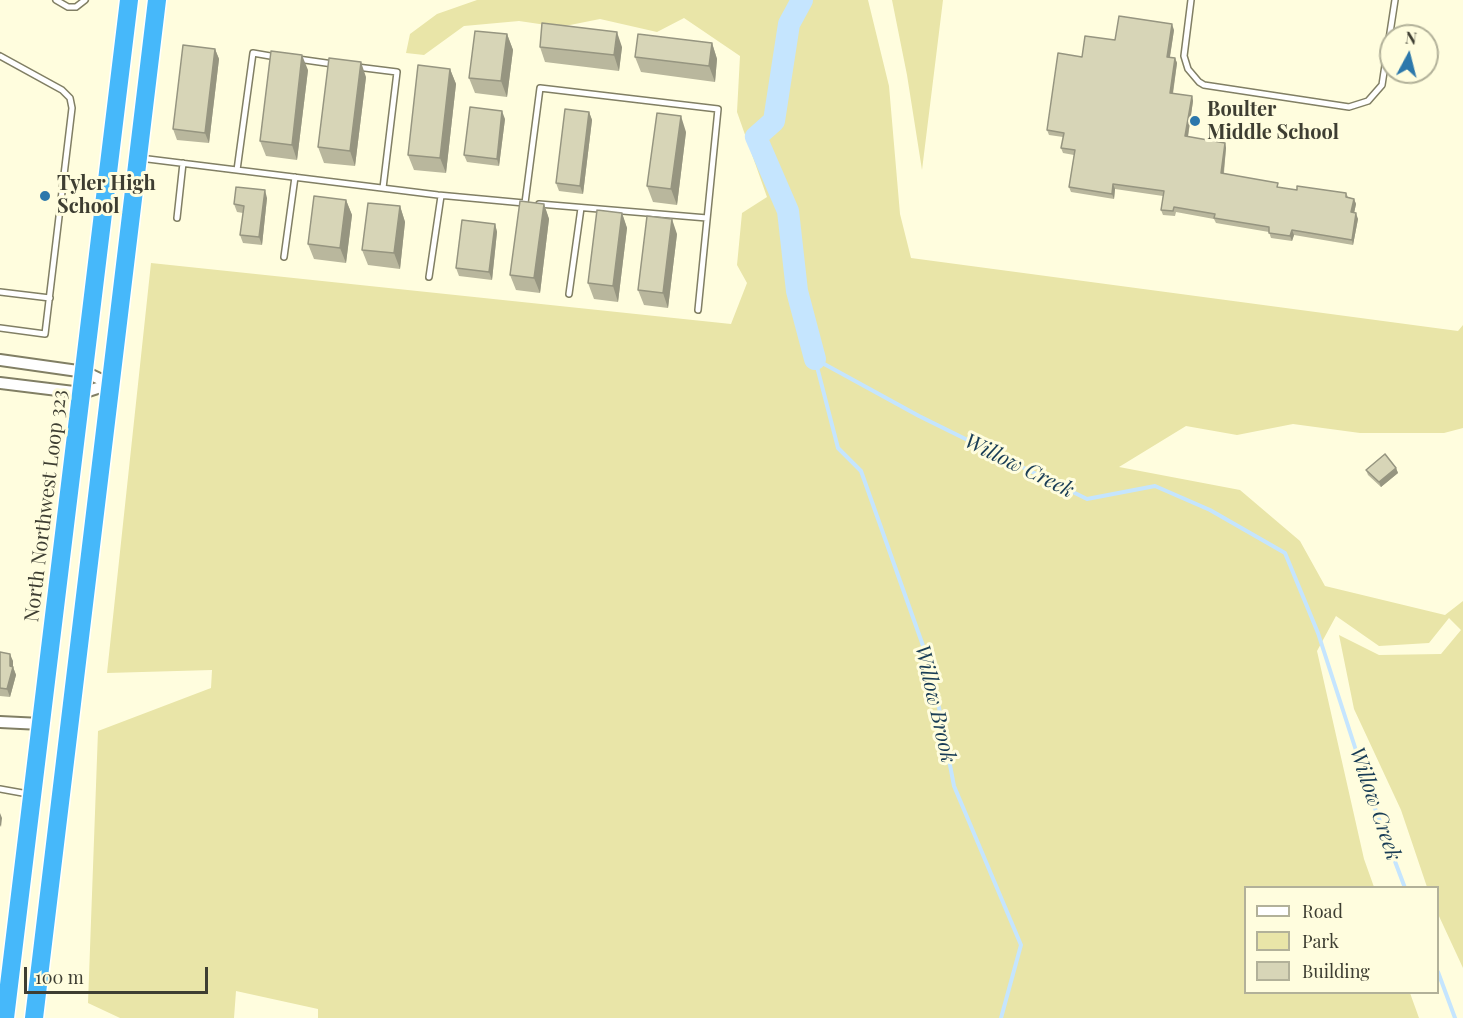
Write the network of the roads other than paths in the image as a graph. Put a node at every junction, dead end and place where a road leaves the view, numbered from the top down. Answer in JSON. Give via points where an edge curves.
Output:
{"nodes":[{"id":1,"x":56,"y":0,"type":"edge"},
{"id":2,"x":85,"y":0,"type":"edge"},
{"id":3,"x":129,"y":0,"type":"edge"},
{"id":4,"x":157,"y":0,"type":"edge"},
{"id":5,"x":1191,"y":0,"type":"edge"},
{"id":6,"x":1395,"y":0,"type":"edge"},
{"id":7,"x":0,"y":56,"type":"edge"},
{"id":8,"x":342,"y":65,"type":"edge"},
{"id":9,"x":353,"y":66,"type":"edge"},
{"id":10,"x":139,"y":157,"type":"junction"},
{"id":11,"x":183,"y":163,"type":"junction"},
{"id":12,"x":237,"y":170,"type":"junction"},
{"id":13,"x":295,"y":177,"type":"junction"},
{"id":14,"x":383,"y":188,"type":"junction"},
{"id":15,"x":441,"y":195,"type":"junction"},
{"id":16,"x":525,"y":203,"type":"junction"},
{"id":17,"x":581,"y":208,"type":"junction"},
{"id":18,"x":177,"y":218,"type":"dead end"},
{"id":19,"x":707,"y":219,"type":"junction"},
{"id":20,"x":284,"y":257,"type":"dead end"},
{"id":21,"x":429,"y":277,"type":"dead end"},
{"id":22,"x":0,"y":292,"type":"edge"},
{"id":23,"x":569,"y":294,"type":"dead end"},
{"id":24,"x":50,"y":298,"type":"junction"},
{"id":25,"x":698,"y":310,"type":"dead end"},
{"id":26,"x":0,"y":328,"type":"edge"},
{"id":27,"x":0,"y":360,"type":"edge"},
{"id":28,"x":85,"y":372,"type":"junction"},
{"id":29,"x":0,"y":383,"type":"edge"},
{"id":30,"x":110,"y":384,"type":"junction"},
{"id":31,"x":82,"y":393,"type":"junction"},
{"id":32,"x":0,"y":722,"type":"edge"},
{"id":33,"x":41,"y":724,"type":"junction"},
{"id":34,"x":0,"y":789,"type":"edge"},
{"id":35,"x":33,"y":794,"type":"junction"},
{"id":36,"x":5,"y":1018,"type":"edge"},
{"id":37,"x":34,"y":1018,"type":"edge"}],
"edges":[{"from":1,"to":2,"type":"lane","via":[[68,7],[76,7]]},
{"from":3,"to":28,"type":"highway","name":"North Northwest Loop 323"},
{"from":4,"to":10,"type":"highway"},
{"from":5,"to":6,"type":"lane","via":[[1184,56],[1188,69],[1199,82],[1350,107],[1368,101],[1382,85]]},
{"from":7,"to":24,"type":"lane","via":[[70,98]]},
{"from":8,"to":12,"type":"lane","via":[[253,54]]},
{"from":9,"to":14,"type":"lane","via":[[397,72]]},
{"from":10,"to":11,"type":"lane"},
{"from":10,"to":30,"type":"highway"},
{"from":11,"to":12,"type":"lane"},
{"from":11,"to":18,"type":"lane"},
{"from":12,"to":13,"type":"lane"},
{"from":13,"to":14,"type":"lane"},
{"from":13,"to":20,"type":"lane"},
{"from":14,"to":15,"type":"lane"},
{"from":15,"to":16,"type":"lane"},
{"from":15,"to":21,"type":"lane"},
{"from":16,"to":17,"type":"lane"},
{"from":16,"to":19,"type":"lane","via":[[540,88],[718,109]]},
{"from":17,"to":19,"type":"lane"},
{"from":17,"to":23,"type":"lane"},
{"from":19,"to":25,"type":"lane"},
{"from":22,"to":24,"type":"lane"},
{"from":24,"to":26,"type":"lane","via":[[45,334]]},
{"from":27,"to":28,"type":"street"},
{"from":28,"to":30,"type":"street"},
{"from":28,"to":31,"type":"highway","name":"North Northwest Loop 323"},
{"from":29,"to":31,"type":"street"},
{"from":30,"to":31,"type":"street"},
{"from":30,"to":37,"type":"highway"},
{"from":31,"to":33,"type":"highway","name":"North Northwest Loop 323"},
{"from":32,"to":33,"type":"street"},
{"from":33,"to":35,"type":"highway","name":"North Northwest Loop 323"},
{"from":34,"to":35,"type":"lane"},
{"from":35,"to":36,"type":"highway","name":"North Northwest Loop 323"}]}
